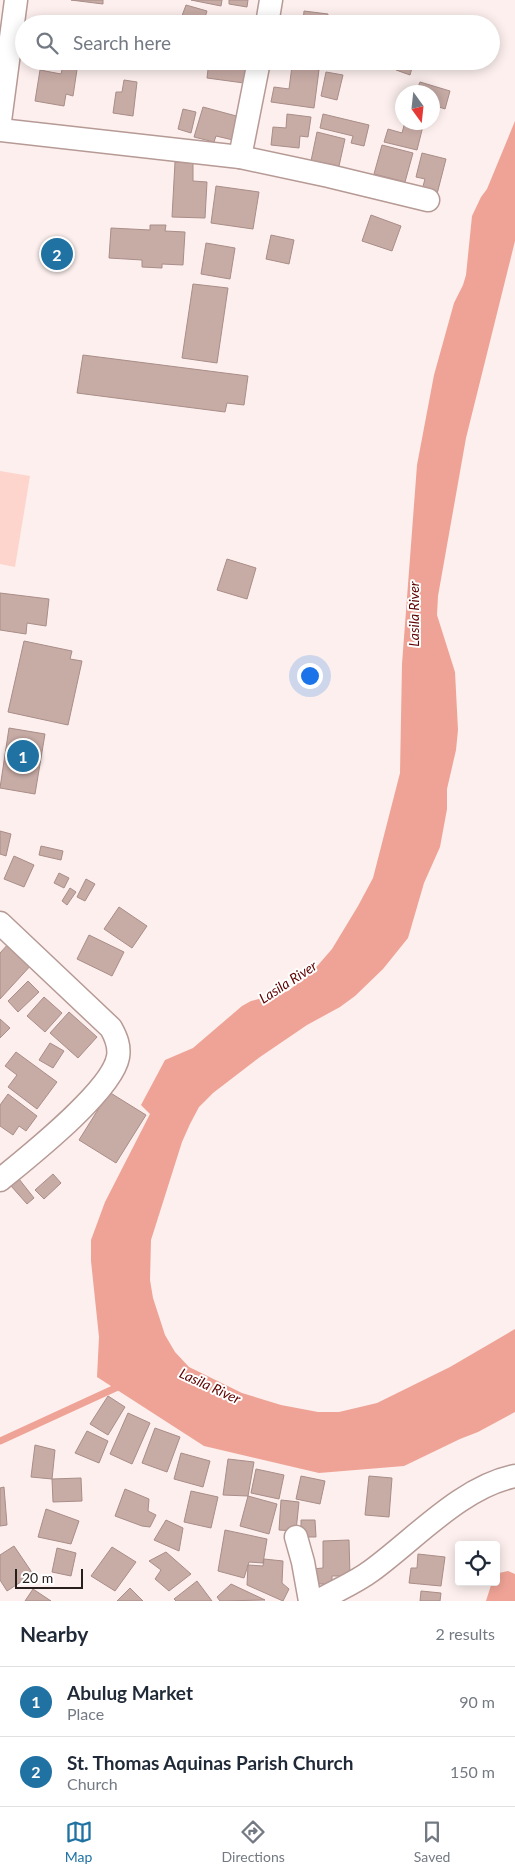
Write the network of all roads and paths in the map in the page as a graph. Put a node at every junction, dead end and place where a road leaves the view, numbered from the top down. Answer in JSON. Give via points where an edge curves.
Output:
{"nodes":[{"id":1,"x":16,"y":0,"type":"edge"},
{"id":2,"x":272,"y":0,"type":"edge"},
{"id":3,"x":269,"y":15,"type":"edge"},
{"id":4,"x":257,"y":70,"type":"edge"},
{"id":5,"x":0,"y":121,"type":"edge"},
{"id":6,"x":0,"y":130,"type":"edge"},
{"id":7,"x":240,"y":157,"type":"junction"},
{"id":8,"x":428,"y":200,"type":"dead end"},
{"id":9,"x":0,"y":923,"type":"edge"},
{"id":10,"x":0,"y":1180,"type":"edge"},
{"id":11,"x":515,"y":1476,"type":"edge"},
{"id":12,"x":296,"y":1537,"type":"dead end"},
{"id":13,"x":310,"y":1601,"type":"edge"},
{"id":14,"x":318,"y":1601,"type":"edge"}],
"edges":[{"from":1,"to":5,"type":"street"},
{"from":2,"to":3,"type":"street"},
{"from":4,"to":7,"type":"street"},
{"from":6,"to":7,"type":"street"},
{"from":7,"to":8,"type":"street"},
{"from":9,"to":10,"type":"street","via":[[111,1028],[119,1049],[118,1059],[107,1080],[68,1122]]},
{"from":11,"to":14,"type":"street","via":[[478,1491],[453,1506],[369,1573]]},
{"from":12,"to":13,"type":"street"}]}
